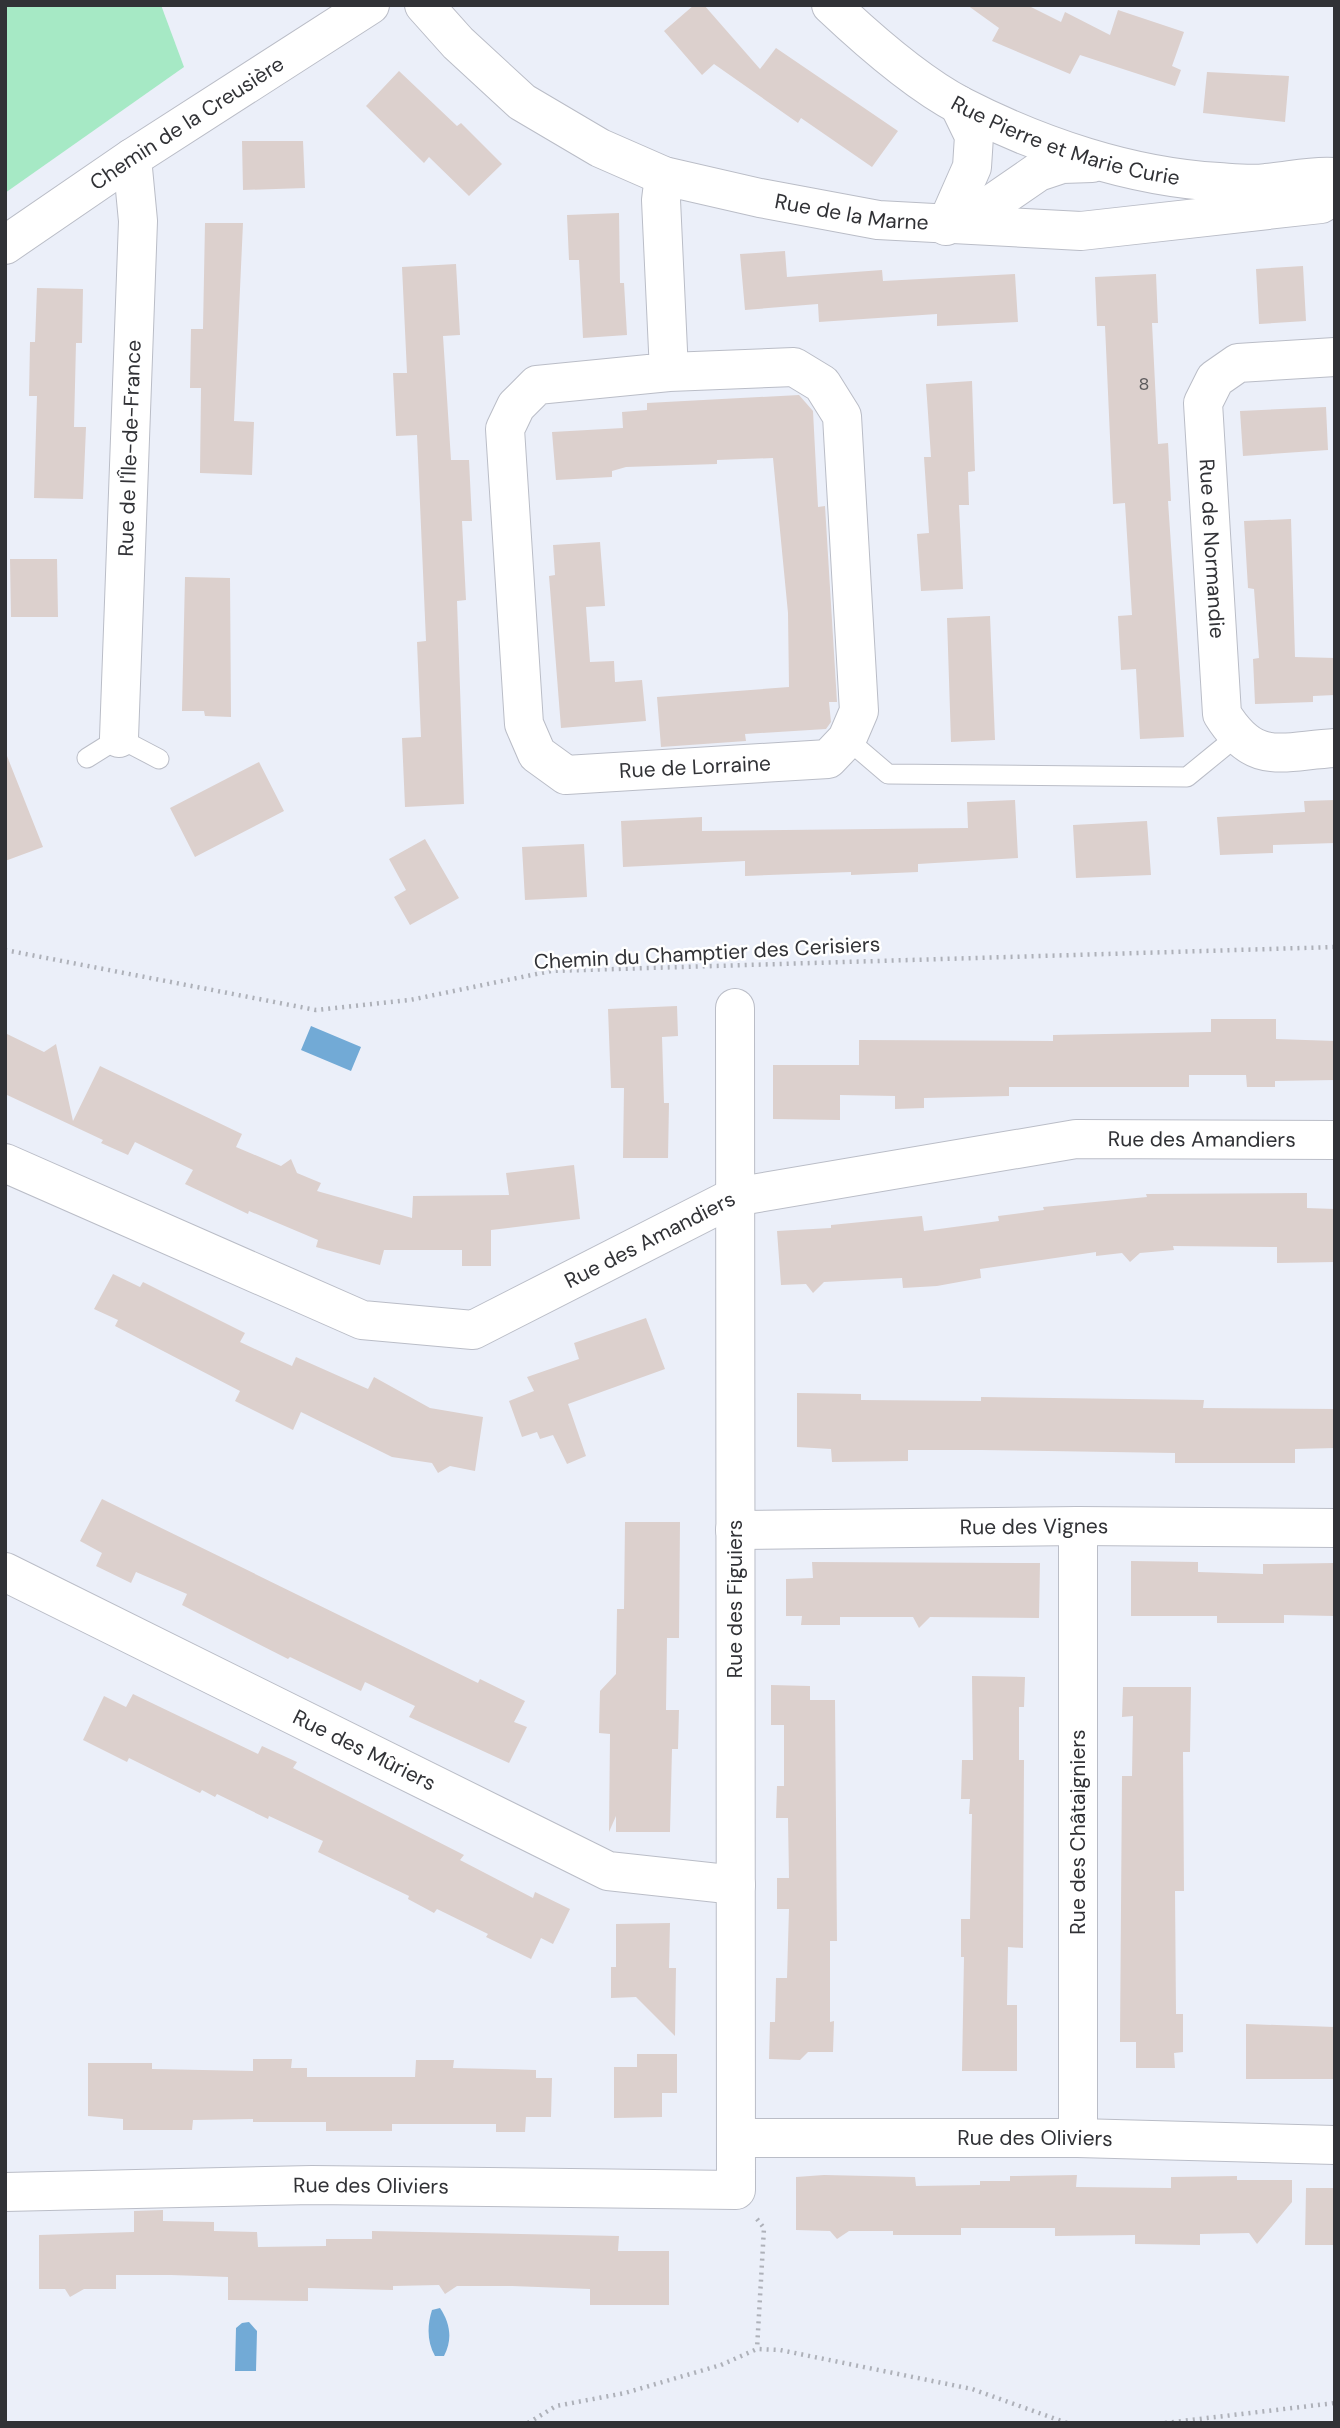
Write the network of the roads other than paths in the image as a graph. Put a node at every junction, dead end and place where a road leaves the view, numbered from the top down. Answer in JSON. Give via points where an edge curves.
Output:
{"nodes":[{"id":1,"x":370,"y":5,"type":"edge"},
{"id":2,"x":424,"y":5,"type":"edge"},
{"id":3,"x":831,"y":5,"type":"edge"},
{"id":4,"x":967,"y":121,"type":"junction"},
{"id":5,"x":132,"y":158,"type":"junction"},
{"id":6,"x":1104,"y":162,"type":"junction"},
{"id":7,"x":664,"y":176,"type":"junction"},
{"id":8,"x":1335,"y":177,"type":"edge"},
{"id":9,"x":1013,"y":190,"type":"junction"},
{"id":10,"x":1335,"y":194,"type":"edge"},
{"id":11,"x":946,"y":226,"type":"junction"},
{"id":12,"x":1031,"y":228,"type":"junction"},
{"id":13,"x":5,"y":245,"type":"edge"},
{"id":14,"x":1335,"y":357,"type":"edge"},
{"id":15,"x":669,"y":372,"type":"junction"},
{"id":16,"x":1236,"y":737,"type":"junction"},
{"id":17,"x":847,"y":739,"type":"junction"},
{"id":18,"x":103,"y":748,"type":"joint"},
{"id":19,"x":1335,"y":748,"type":"edge"},
{"id":20,"x":159,"y":759,"type":"dead end"},
{"id":21,"x":734,"y":1008,"type":"dead end"},
{"id":22,"x":1335,"y":1140,"type":"edge"},
{"id":23,"x":5,"y":1163,"type":"edge"},
{"id":24,"x":734,"y":1197,"type":"junction"},
{"id":25,"x":1077,"y":1526,"type":"junction"},
{"id":26,"x":1335,"y":1528,"type":"edge"},
{"id":27,"x":735,"y":1530,"type":"junction"},
{"id":28,"x":5,"y":1572,"type":"edge"},
{"id":29,"x":736,"y":1885,"type":"junction"},
{"id":30,"x":736,"y":2138,"type":"junction"},
{"id":31,"x":1078,"y":2138,"type":"junction"},
{"id":32,"x":1335,"y":2145,"type":"edge"},
{"id":33,"x":736,"y":2190,"type":"joint"},
{"id":34,"x":5,"y":2192,"type":"edge"}],
"edges":[{"from":1,"to":5,"type":"street","name":"Chemin de la Creusière"},
{"from":2,"to":7,"type":"street","name":"Rue de la Marne","via":[[522,102],[600,148]]},
{"from":3,"to":4,"type":"street","name":"Rue Pierre et Marie Curie"},
{"from":4,"to":6,"type":"street","name":"Rue Pierre et Marie Curie"},
{"from":4,"to":9,"type":"street"},
{"from":4,"to":11,"type":"street","via":[[972,167]]},
{"from":5,"to":13,"type":"street","name":"Chemin de la Creusière"},
{"from":5,"to":18,"type":"street","name":"Rue de l'Île-de-France","via":[[138,221]]},
{"from":6,"to":8,"type":"street","name":"Rue Pierre et Marie Curie","via":[[1216,182]]},
{"from":6,"to":9,"type":"street","via":[[1062,164],[1038,172]]},
{"from":7,"to":11,"type":"street","name":"Rue de la Marne","via":[[878,220]]},
{"from":7,"to":15,"type":"street","via":[[661,200]]},
{"from":9,"to":11,"type":"street","via":[[984,210]]},
{"from":9,"to":12,"type":"street"},
{"from":10,"to":12,"type":"street","name":"Rue de la Marne","via":[[1321,204],[1200,220],[1081,231]]},
{"from":11,"to":12,"type":"street","name":"Rue de la Marne"},
{"from":14,"to":16,"type":"street","name":"Rue de Normandie","via":[[1238,363],[1215,379],[1203,403],[1222,714]]},
{"from":15,"to":17,"type":"street","name":"Rue de Lorraine","via":[[794,367],[822,384],[842,416],[859,711]]},
{"from":15,"to":17,"type":"street","name":"Rue de Lorraine","via":[[537,385],[516,406],[505,429],[524,723],[537,754],[566,775],[828,759]]},
{"from":16,"to":17,"type":"lane","via":[[1187,777],[888,774]]},
{"from":16,"to":19,"type":"street","via":[[1260,752]]},
{"from":18,"to":20,"type":"lane"},
{"from":21,"to":24,"type":"street","name":"Rue des Figuiers"},
{"from":22,"to":24,"type":"street","name":"Rue des Amandiers","via":[[1076,1139]]},
{"from":23,"to":24,"type":"street","name":"Rue des Amandiers","via":[[362,1320],[473,1330]]},
{"from":24,"to":27,"type":"street","name":"Rue des Figuiers"},
{"from":25,"to":26,"type":"street","name":"Rue des Vignes"},
{"from":25,"to":27,"type":"street","name":"Rue des Vignes"},
{"from":25,"to":31,"type":"street","name":"Rue des Châtaigniers"},
{"from":27,"to":29,"type":"street","name":"Rue des Figuiers"},
{"from":28,"to":29,"type":"street","name":"Rue des Mûriers","via":[[608,1871]]},
{"from":29,"to":30,"type":"street","name":"Rue des Figuiers"},
{"from":30,"to":31,"type":"street","name":"Rue des Oliviers"},
{"from":30,"to":33,"type":"street","name":"Rue des Figuiers"},
{"from":31,"to":32,"type":"street","name":"Rue des Oliviers"},
{"from":33,"to":34,"type":"street","name":"Rue des Oliviers","via":[[312,2185]]}]}
